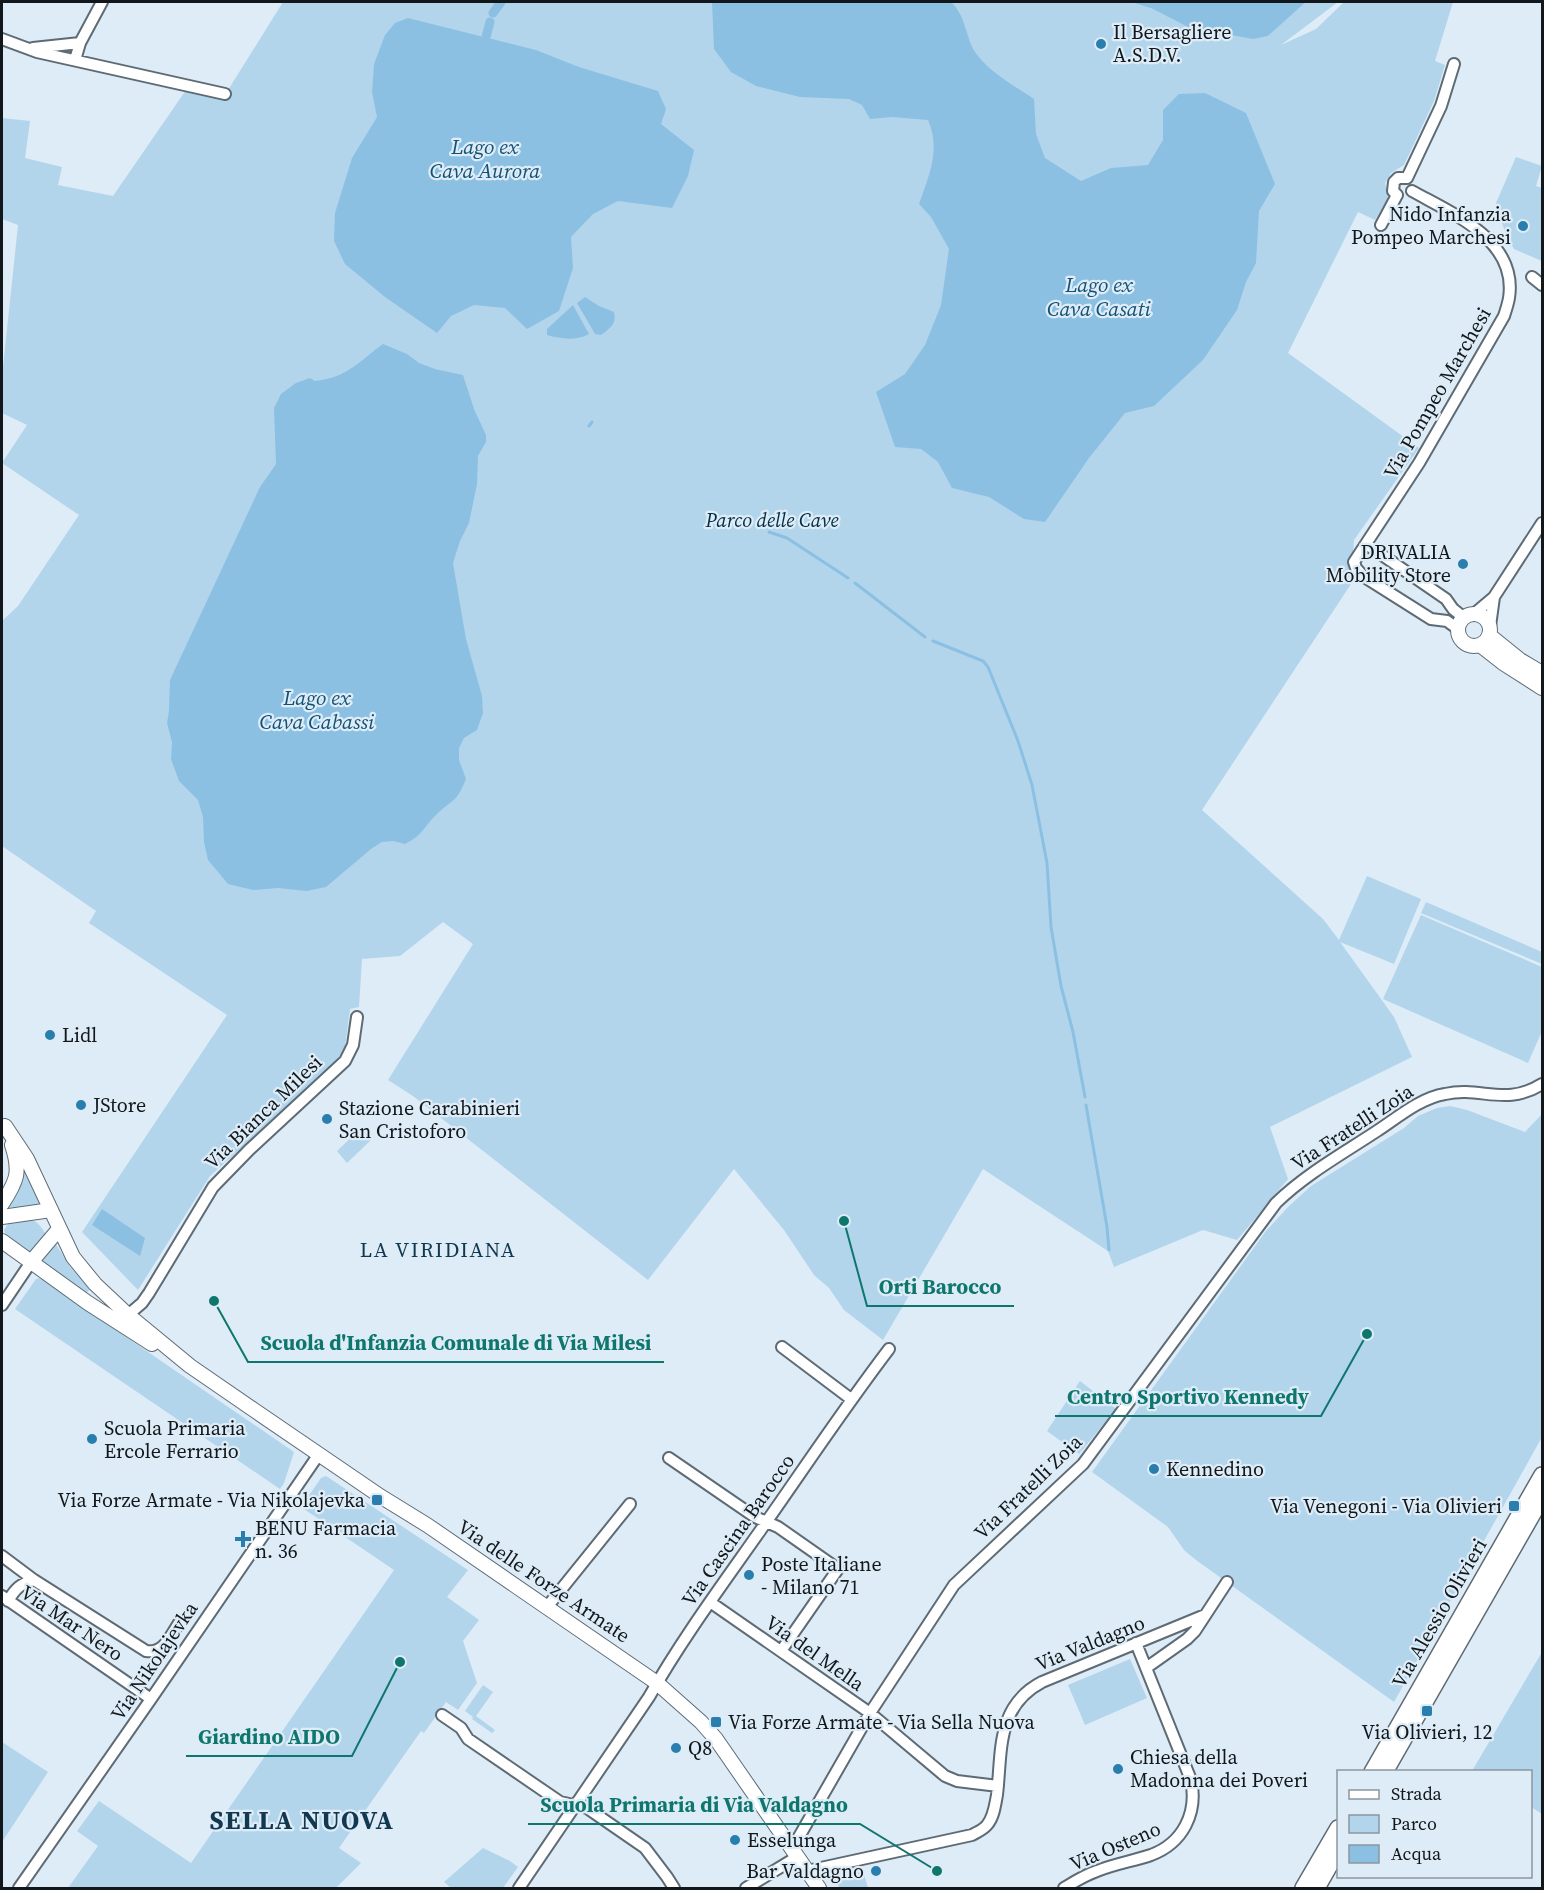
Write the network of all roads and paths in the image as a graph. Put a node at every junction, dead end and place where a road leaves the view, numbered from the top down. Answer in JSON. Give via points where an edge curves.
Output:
{"nodes":[{"id":1,"x":102,"y":2,"type":"edge"},
{"id":2,"x":2,"y":39,"type":"edge"},
{"id":3,"x":80,"y":43,"type":"junction"},
{"id":4,"x":25,"y":49,"type":"junction"},
{"id":5,"x":75,"y":60,"type":"junction"},
{"id":6,"x":1454,"y":64,"type":"dead end"},
{"id":7,"x":225,"y":94,"type":"dead end"},
{"id":8,"x":1407,"y":178,"type":"junction"},
{"id":9,"x":1412,"y":191,"type":"junction"},
{"id":10,"x":1397,"y":195,"type":"junction"},
{"id":11,"x":1381,"y":225,"type":"dead end"},
{"id":12,"x":1532,"y":277,"type":"dead end"},
{"id":13,"x":1542,"y":285,"type":"edge"},
{"id":14,"x":1542,"y":523,"type":"edge"},
{"id":15,"x":1366,"y":544,"type":"junction"},
{"id":16,"x":1494,"y":597,"type":"junction"},
{"id":17,"x":1465,"y":620,"type":"junction"},
{"id":18,"x":1486,"y":635,"type":"junction"},
{"id":19,"x":1542,"y":673,"type":"edge"},
{"id":20,"x":1542,"y":688,"type":"edge"},
{"id":21,"x":357,"y":1017,"type":"dead end"},
{"id":22,"x":1542,"y":1084,"type":"edge"},
{"id":23,"x":3,"y":1123,"type":"edge"},
{"id":24,"x":2,"y":1204,"type":"edge"},
{"id":25,"x":51,"y":1210,"type":"junction"},
{"id":26,"x":2,"y":1217,"type":"edge"},
{"id":27,"x":59,"y":1229,"type":"junction"},
{"id":28,"x":2,"y":1241,"type":"edge"},
{"id":29,"x":31,"y":1262,"type":"junction"},
{"id":30,"x":149,"y":1293,"type":"junction"},
{"id":31,"x":88,"y":1302,"type":"junction"},
{"id":32,"x":114,"y":1302,"type":"junction"},
{"id":33,"x":2,"y":1305,"type":"edge"},
{"id":34,"x":128,"y":1315,"type":"junction"},
{"id":35,"x":782,"y":1347,"type":"dead end"},
{"id":36,"x":889,"y":1348,"type":"dead end"},
{"id":37,"x":190,"y":1366,"type":"junction"},
{"id":38,"x":851,"y":1399,"type":"junction"},
{"id":39,"x":319,"y":1454,"type":"junction"},
{"id":40,"x":669,"y":1458,"type":"dead end"},
{"id":41,"x":1542,"y":1475,"type":"edge"},
{"id":42,"x":1542,"y":1498,"type":"edge"},
{"id":43,"x":630,"y":1504,"type":"dead end"},
{"id":44,"x":767,"y":1522,"type":"junction"},
{"id":45,"x":2,"y":1556,"type":"edge"},
{"id":46,"x":34,"y":1580,"type":"junction"},
{"id":47,"x":1227,"y":1582,"type":"dead end"},
{"id":48,"x":5,"y":1598,"type":"edge"},
{"id":49,"x":710,"y":1602,"type":"junction"},
{"id":50,"x":547,"y":1607,"type":"junction"},
{"id":51,"x":1205,"y":1615,"type":"junction"},
{"id":52,"x":179,"y":1623,"type":"dead end"},
{"id":53,"x":1180,"y":1626,"type":"junction"},
{"id":54,"x":1187,"y":1639,"type":"junction"},
{"id":55,"x":1136,"y":1643,"type":"junction"},
{"id":56,"x":781,"y":1651,"type":"junction"},
{"id":57,"x":1146,"y":1668,"type":"junction"},
{"id":58,"x":657,"y":1683,"type":"junction"},
{"id":59,"x":151,"y":1699,"type":"junction"},
{"id":60,"x":870,"y":1713,"type":"junction"},
{"id":61,"x":442,"y":1714,"type":"dead end"},
{"id":62,"x":1373,"y":1770,"type":"edge"},
{"id":63,"x":1386,"y":1770,"type":"edge"},
{"id":64,"x":998,"y":1786,"type":"junction"},
{"id":65,"x":576,"y":1804,"type":"junction"},
{"id":66,"x":1337,"y":1830,"type":"edge"},
{"id":67,"x":795,"y":1853,"type":"junction"},
{"id":68,"x":1337,"y":1853,"type":"edge"},
{"id":69,"x":807,"y":1871,"type":"junction"},
{"id":70,"x":19,"y":1888,"type":"edge"},
{"id":71,"x":519,"y":1888,"type":"edge"},
{"id":72,"x":674,"y":1888,"type":"edge"},
{"id":73,"x":746,"y":1888,"type":"edge"},
{"id":74,"x":819,"y":1888,"type":"edge"},
{"id":75,"x":1064,"y":1888,"type":"edge"},
{"id":76,"x":1303,"y":1888,"type":"edge"},
{"id":77,"x":1317,"y":1888,"type":"edge"}],
"edges":[{"from":1,"to":3,"type":"street"},
{"from":2,"to":4,"type":"street"},
{"from":3,"to":4,"type":"street"},
{"from":3,"to":5,"type":"street"},
{"from":4,"to":5,"type":"street"},
{"from":5,"to":7,"type":"street"},
{"from":6,"to":8,"type":"street","via":[[1441,106]]},
{"from":8,"to":9,"type":"street"},
{"from":8,"to":10,"type":"street","via":[[1394,182]]},
{"from":9,"to":10,"type":"street","via":[[1407,196]]},
{"from":9,"to":15,"type":"street","name":"Via Pompeo Marchesi","via":[[1490,239],[1505,266],[1509,297],[1491,340]]},
{"from":10,"to":11,"type":"street"},
{"from":12,"to":13,"type":"street"},
{"from":14,"to":16,"type":"street"},
{"from":15,"to":17,"type":"street","via":[[1446,599]]},
{"from":15,"to":17,"type":"street","name":"Via Pompeo Marchesi","via":[[1354,562],[1359,574],[1431,619]]},
{"from":16,"to":17,"type":"street"},
{"from":16,"to":18,"type":"street"},
{"from":17,"to":18,"type":"street","via":[[1483,616]]},
{"from":17,"to":18,"type":"street","via":[[1460,637],[1465,643],[1472,646]]},
{"from":18,"to":19,"type":"street"},
{"from":18,"to":20,"type":"street","via":[[1503,663]]},
{"from":21,"to":30,"type":"street","name":"Via Bianca Milesi","via":[[353,1045],[345,1060],[213,1186]]},
{"from":22,"to":60,"type":"street","name":"Via Fratelli Zoia","via":[[1523,1094],[1508,1096],[1465,1092],[1432,1098],[1290,1189],[1266,1215],[1083,1464],[954,1585]]},
{"from":23,"to":24,"type":"street","name":"Via delle Forze Armate","via":[[18,1170]]},
{"from":23,"to":25,"type":"street","name":"Via delle Forze Armate","via":[[27,1159]]},
{"from":25,"to":26,"type":"street"},
{"from":25,"to":27,"type":"street","name":"Via delle Forze Armate"},
{"from":27,"to":29,"type":"street"},
{"from":27,"to":32,"type":"street","name":"Via delle Forze Armate","via":[[73,1257]]},
{"from":28,"to":29,"type":"street","name":"Via delle Forze Armate"},
{"from":29,"to":31,"type":"street","name":"Via delle Forze Armate"},
{"from":29,"to":33,"type":"street"},
{"from":30,"to":32,"type":"street","via":[[130,1303]]},
{"from":30,"to":34,"type":"street","name":"Via Bianca Milesi"},
{"from":31,"to":34,"type":"street","via":[[103,1305],[117,1315]]},
{"from":31,"to":37,"type":"street","name":"Via delle Forze Armate"},
{"from":32,"to":34,"type":"street","name":"Via delle Forze Armate"},
{"from":34,"to":37,"type":"street","name":"Via delle Forze Armate"},
{"from":35,"to":38,"type":"street"},
{"from":36,"to":38,"type":"street","name":"Via Cascina Barocco"},
{"from":37,"to":39,"type":"street","name":"Via delle Forze Armate"},
{"from":38,"to":44,"type":"street","name":"Via Cascina Barocco"},
{"from":39,"to":50,"type":"street","name":"Via delle Forze Armate"},
{"from":39,"to":59,"type":"street","name":"Via Nikolajevka"},
{"from":40,"to":44,"type":"street"},
{"from":41,"to":62,"type":"main road","name":"Via Alessio Olivieri"},
{"from":42,"to":63,"type":"main road","name":"Via Alessio Olivieri"},
{"from":43,"to":50,"type":"street"},
{"from":44,"to":49,"type":"street","name":"Via Cascina Barocco"},
{"from":44,"to":56,"type":"street","via":[[838,1569]]},
{"from":45,"to":46,"type":"street"},
{"from":46,"to":48,"type":"street","via":[[25,1582]]},
{"from":46,"to":52,"type":"street","via":[[146,1651],[162,1648]]},
{"from":47,"to":51,"type":"street"},
{"from":48,"to":59,"type":"street","name":"Via Mar Nero"},
{"from":49,"to":56,"type":"street","name":"Via del Mella"},
{"from":49,"to":58,"type":"street","name":"Via Cascina Barocco"},
{"from":50,"to":58,"type":"street","name":"Via delle Forze Armate"},
{"from":51,"to":53,"type":"street","name":"Via Valdagno"},
{"from":51,"to":54,"type":"street"},
{"from":53,"to":54,"type":"street"},
{"from":53,"to":55,"type":"street","name":"Via Valdagno"},
{"from":54,"to":57,"type":"street"},
{"from":55,"to":57,"type":"street","name":"Via Osteno"},
{"from":55,"to":64,"type":"street","name":"Via Valdagno","via":[[1024,1693],[1004,1727]]},
{"from":56,"to":60,"type":"street","name":"Via del Mella"},
{"from":57,"to":75,"type":"street","name":"Via Osteno","via":[[1191,1780],[1190,1817],[1166,1848],[1097,1871]]},
{"from":58,"to":65,"type":"street","name":"Via Cascina Barocco"},
{"from":58,"to":67,"type":"street","name":"Via delle Forze Armate","via":[[716,1739]]},
{"from":59,"to":70,"type":"street","name":"Via Nikolajevka"},
{"from":60,"to":64,"type":"street","name":"Via del Mella","via":[[950,1779]]},
{"from":60,"to":67,"type":"street","name":"Via Fratelli Zoia"},
{"from":61,"to":65,"type":"street","via":[[461,1728],[468,1739],[561,1802]]},
{"from":64,"to":69,"type":"street","name":"Via Valdagno","via":[[992,1818],[986,1828],[972,1835]]},
{"from":65,"to":71,"type":"street","name":"Via Cascina Barocco"},
{"from":65,"to":72,"type":"street","via":[[588,1808],[645,1848]]},
{"from":66,"to":76,"type":"main road"},
{"from":67,"to":69,"type":"street","name":"Via delle Forze Armate"},
{"from":67,"to":73,"type":"street"},
{"from":68,"to":77,"type":"main road"},
{"from":69,"to":74,"type":"street","name":"Via delle Forze Armate"}]}
